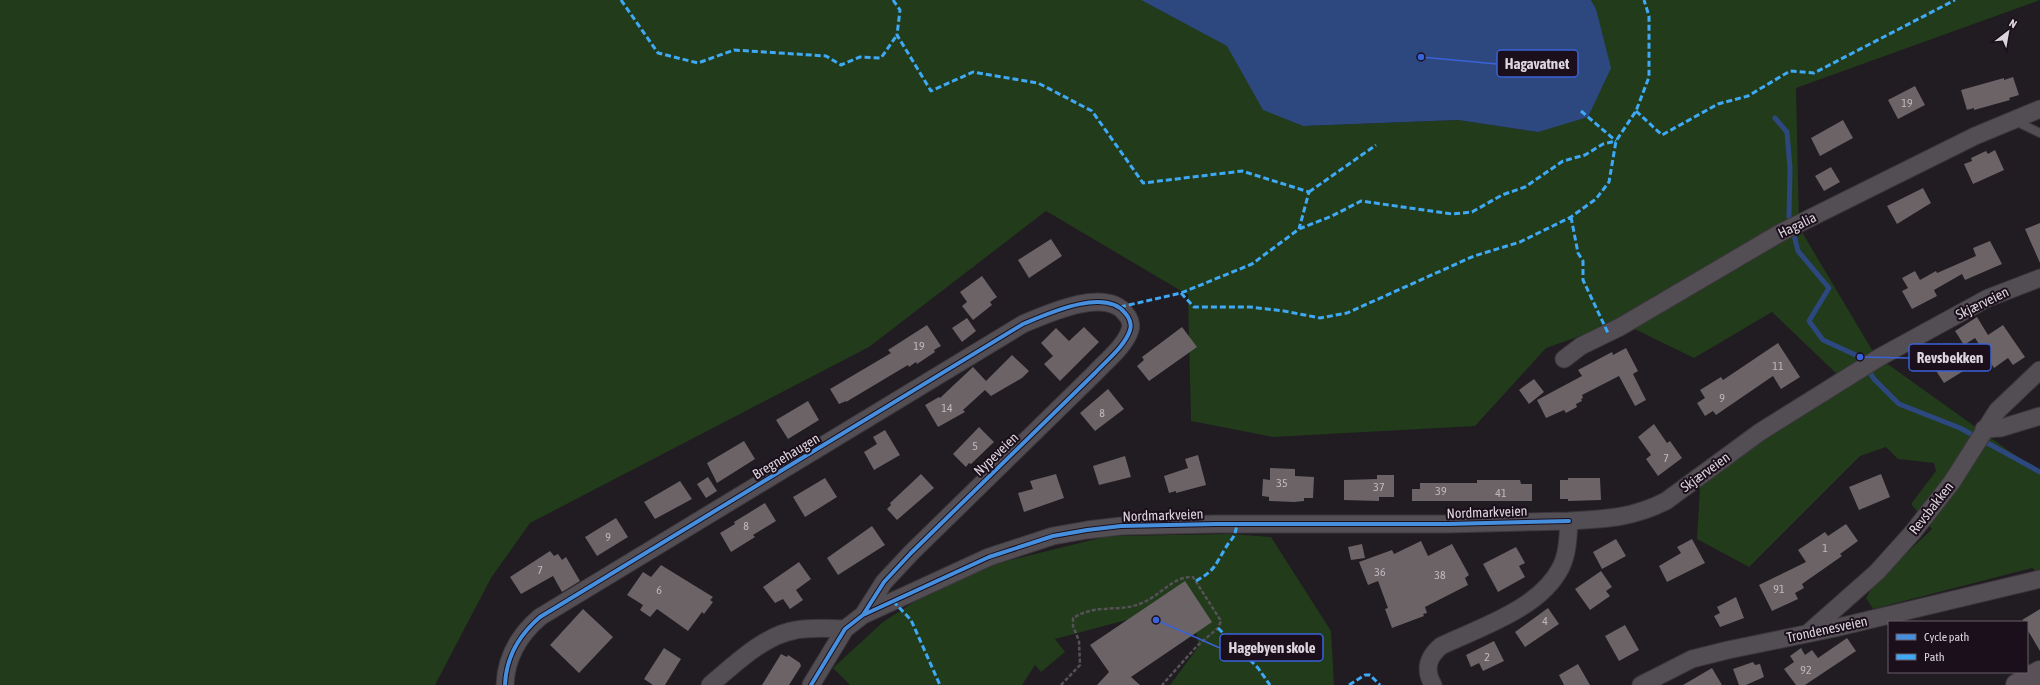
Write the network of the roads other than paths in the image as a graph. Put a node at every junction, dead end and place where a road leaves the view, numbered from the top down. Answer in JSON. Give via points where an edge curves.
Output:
{"nodes":[{"id":1,"x":2040,"y":109,"type":"edge"},
{"id":2,"x":2013,"y":120,"type":"junction"},
{"id":3,"x":2040,"y":133,"type":"edge"},
{"id":4,"x":2040,"y":278,"type":"edge"},
{"id":5,"x":1120,"y":307,"type":"joint"},
{"id":6,"x":1564,"y":359,"type":"dead end"},
{"id":7,"x":2040,"y":370,"type":"edge"},
{"id":8,"x":2040,"y":416,"type":"edge"},
{"id":9,"x":1984,"y":429,"type":"junction"},
{"id":10,"x":1568,"y":522,"type":"junction"},
{"id":11,"x":2040,"y":579,"type":"edge"},
{"id":12,"x":863,"y":615,"type":"junction"},
{"id":13,"x":845,"y":629,"type":"junction"},
{"id":14,"x":1808,"y":634,"type":"junction"},
{"id":15,"x":2040,"y":672,"type":"edge"},
{"id":16,"x":505,"y":685,"type":"edge"},
{"id":17,"x":710,"y":685,"type":"edge"},
{"id":18,"x":810,"y":685,"type":"edge"},
{"id":19,"x":1433,"y":685,"type":"edge"},
{"id":20,"x":1641,"y":685,"type":"edge"},
{"id":21,"x":2018,"y":685,"type":"edge"}],
"edges":[{"from":1,"to":2,"type":"street","name":"Hagalia"},
{"from":2,"to":3,"type":"lane"},
{"from":2,"to":6,"type":"street","name":"Hagalia","via":[[1780,233],[1620,327],[1581,346]]},
{"from":4,"to":10,"type":"street","name":"Skjærveien","via":[[1988,298],[1880,357],[1760,432],[1666,501],[1633,515]]},
{"from":5,"to":12,"type":"street","name":"Nypeveien","via":[[1130,320],[1131,328],[1124,342],[911,553],[884,582]]},
{"from":5,"to":16,"type":"street","name":"Bregnehaugen","via":[[1110,302],[1066,307],[1023,324],[547,614],[528,628],[518,640],[509,660]]},
{"from":7,"to":9,"type":"street","name":"Revsbakken","via":[[2009,398]]},
{"from":8,"to":9,"type":"street","via":[[2000,428]]},
{"from":9,"to":14,"type":"street","name":"Revsbakken","via":[[1952,482],[1913,532],[1877,572]]},
{"from":10,"to":12,"type":"street","name":"Nordmarkveien","via":[[1216,524],[1121,526],[1087,530],[1054,536],[989,557]]},
{"from":10,"to":19,"type":"street","via":[[1564,560],[1543,593],[1437,649],[1429,660],[1428,670]]},
{"from":11,"to":14,"type":"street","name":"Trondenesveien"},
{"from":12,"to":13,"type":"street","name":"Nordmarkveien"},
{"from":13,"to":17,"type":"street","via":[[794,630],[751,651]]},
{"from":13,"to":18,"type":"street","name":"Nordmarkveien"},
{"from":14,"to":20,"type":"street","name":"Trondenesveien","via":[[1692,659]]},
{"from":15,"to":21,"type":"main road"}]}
